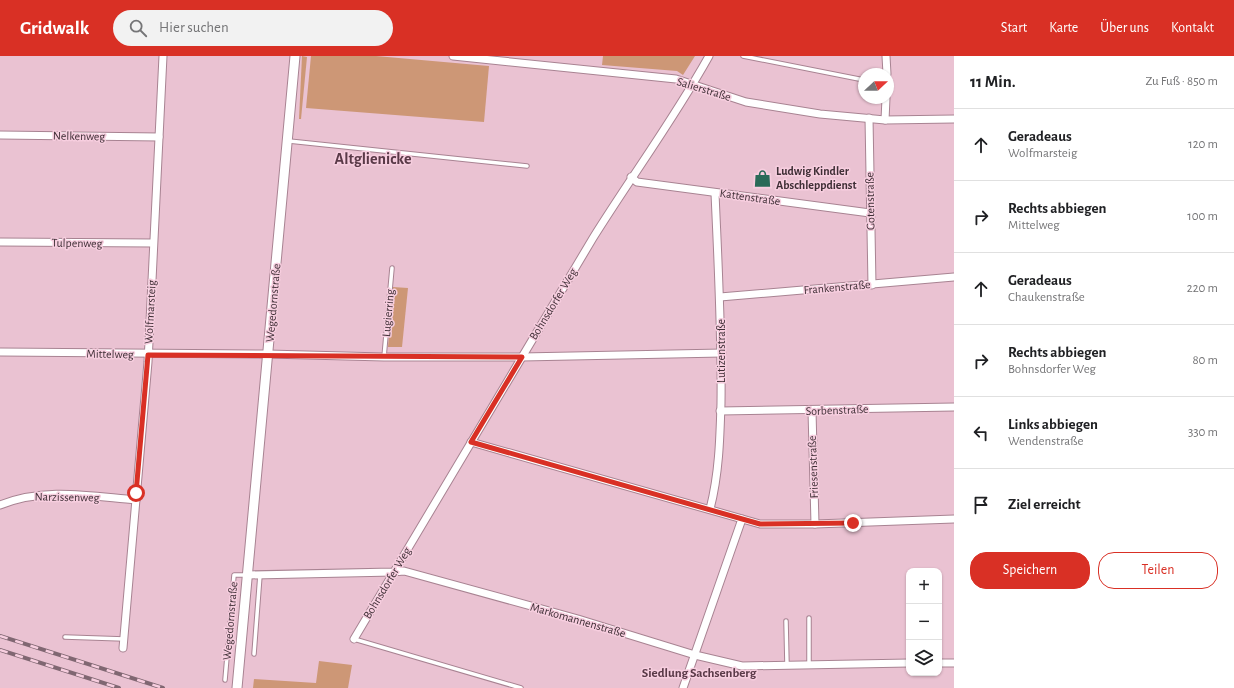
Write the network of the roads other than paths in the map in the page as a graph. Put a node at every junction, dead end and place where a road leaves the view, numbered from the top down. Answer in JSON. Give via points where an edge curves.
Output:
{"nodes":[{"id":1,"x":163,"y":56,"type":"edge"},
{"id":2,"x":295,"y":56,"type":"edge"},
{"id":3,"x":453,"y":56,"type":"edge"},
{"id":4,"x":709,"y":56,"type":"edge"},
{"id":5,"x":744,"y":56,"type":"edge"},
{"id":6,"x":886,"y":56,"type":"edge"},
{"id":7,"x":887,"y":68,"type":"edge"},
{"id":8,"x":858,"y":79,"type":"edge"},
{"id":9,"x":693,"y":86,"type":"junction"},
{"id":10,"x":886,"y":104,"type":"edge"},
{"id":11,"x":869,"y":118,"type":"junction"},
{"id":12,"x":954,"y":119,"type":"edge"},
{"id":13,"x":885,"y":120,"type":"junction"},
{"id":14,"x":0,"y":135,"type":"edge"},
{"id":15,"x":159,"y":137,"type":"junction"},
{"id":16,"x":288,"y":141,"type":"junction"},
{"id":17,"x":526,"y":166,"type":"dead end"},
{"id":18,"x":631,"y":177,"type":"junction"},
{"id":19,"x":715,"y":193,"type":"junction"},
{"id":20,"x":870,"y":213,"type":"junction"},
{"id":21,"x":0,"y":242,"type":"edge"},
{"id":22,"x":153,"y":243,"type":"junction"},
{"id":23,"x":392,"y":268,"type":"dead end"},
{"id":24,"x":954,"y":277,"type":"edge"},
{"id":25,"x":872,"y":284,"type":"junction"},
{"id":26,"x":720,"y":297,"type":"junction"},
{"id":27,"x":0,"y":352,"type":"edge"},
{"id":28,"x":722,"y":353,"type":"junction"},
{"id":29,"x":268,"y":354,"type":"junction"},
{"id":30,"x":148,"y":355,"type":"junction"},
{"id":31,"x":384,"y":357,"type":"junction"},
{"id":32,"x":522,"y":357,"type":"junction"},
{"id":33,"x":954,"y":407,"type":"edge"},
{"id":34,"x":720,"y":411,"type":"junction"},
{"id":35,"x":812,"y":411,"type":"junction"},
{"id":36,"x":471,"y":442,"type":"junction"},
{"id":37,"x":136,"y":500,"type":"junction"},
{"id":38,"x":0,"y":505,"type":"edge"},
{"id":39,"x":710,"y":509,"type":"junction"},
{"id":40,"x":742,"y":519,"type":"junction"},
{"id":41,"x":954,"y":519,"type":"edge"},
{"id":42,"x":815,"y":524,"type":"junction"},
{"id":43,"x":393,"y":572,"type":"junction"},
{"id":44,"x":248,"y":574,"type":"junction"},
{"id":45,"x":260,"y":575,"type":"junction"},
{"id":46,"x":809,"y":618,"type":"dead end"},
{"id":47,"x":786,"y":621,"type":"dead end"},
{"id":48,"x":65,"y":637,"type":"dead end"},
{"id":49,"x":124,"y":639,"type":"junction"},
{"id":50,"x":354,"y":639,"type":"joint"},
{"id":51,"x":123,"y":648,"type":"dead end"},
{"id":52,"x":254,"y":654,"type":"dead end"},
{"id":53,"x":695,"y":655,"type":"junction"},
{"id":54,"x":954,"y":662,"type":"edge"},
{"id":55,"x":906,"y":663,"type":"edge"},
{"id":56,"x":942,"y":663,"type":"edge"},
{"id":57,"x":787,"y":665,"type":"junction"},
{"id":58,"x":809,"y":665,"type":"junction"},
{"id":59,"x":225,"y":680,"type":"dead end"},
{"id":60,"x":237,"y":688,"type":"edge"},
{"id":61,"x":521,"y":688,"type":"edge"},
{"id":62,"x":683,"y":688,"type":"edge"}],
"edges":[{"from":1,"to":15,"type":"street","name":"Wolfmarsteig"},
{"from":2,"to":16,"type":"street","name":"Wegedornstraße"},
{"from":3,"to":9,"type":"street","name":"Salierstraße","via":[[676,79]]},
{"from":4,"to":9,"type":"street","name":"Bohnsdorfer Weg"},
{"from":5,"to":8,"type":"lane"},
{"from":6,"to":7,"type":"street"},
{"from":9,"to":11,"type":"street","name":"Salierstraße","via":[[746,102],[820,114]]},
{"from":9,"to":18,"type":"street","name":"Bohnsdorfer Weg"},
{"from":10,"to":13,"type":"street"},
{"from":11,"to":13,"type":"street","name":"Salierstraße"},
{"from":11,"to":20,"type":"street","name":"Gotenstraße"},
{"from":12,"to":13,"type":"street","name":"Salierstraße"},
{"from":14,"to":15,"type":"street","name":"Nelkenweg"},
{"from":15,"to":22,"type":"street","name":"Wolfmarsteig"},
{"from":16,"to":17,"type":"lane"},
{"from":16,"to":29,"type":"street","name":"Wegedornstraße"},
{"from":18,"to":19,"type":"street","name":"Kattenstraße","via":[[637,182]]},
{"from":18,"to":32,"type":"street","name":"Bohnsdorfer Weg"},
{"from":19,"to":20,"type":"street","name":"Kattenstraße"},
{"from":19,"to":26,"type":"street","name":"Lutizenstraße"},
{"from":20,"to":25,"type":"street","name":"Gotenstraße"},
{"from":21,"to":22,"type":"street","name":"Tulpenweg"},
{"from":22,"to":30,"type":"street","name":"Wolfmarsteig"},
{"from":23,"to":31,"type":"lane","name":"Lugierring"},
{"from":24,"to":25,"type":"street","name":"Frankenstraße"},
{"from":25,"to":26,"type":"street","name":"Frankenstraße"},
{"from":26,"to":28,"type":"street","name":"Lutizenstraße"},
{"from":27,"to":30,"type":"street","name":"Mittelweg"},
{"from":28,"to":32,"type":"street"},
{"from":28,"to":34,"type":"street","name":"Lutizenstraße"},
{"from":29,"to":30,"type":"street","name":"Mittelweg"},
{"from":29,"to":31,"type":"street","name":"Mittelweg"},
{"from":29,"to":44,"type":"street","name":"Wegedornstraße"},
{"from":30,"to":37,"type":"street","name":"Wolfmarsteig"},
{"from":31,"to":32,"type":"street","name":"Mittelweg"},
{"from":32,"to":36,"type":"street","name":"Bohnsdorfer Weg"},
{"from":33,"to":35,"type":"street","name":"Sorbenstraße"},
{"from":34,"to":35,"type":"street","name":"Sorbenstraße"},
{"from":34,"to":39,"type":"street","name":"Lutizenstraße","via":[[716,486]]},
{"from":35,"to":42,"type":"street","name":"Friesenstraße"},
{"from":36,"to":39,"type":"street"},
{"from":36,"to":43,"type":"street","name":"Bohnsdorfer Weg"},
{"from":37,"to":38,"type":"street","name":"Narzissenweg","via":[[47,494],[26,496]]},
{"from":37,"to":49,"type":"street","name":"Wolfmarsteig"},
{"from":39,"to":40,"type":"street"},
{"from":40,"to":42,"type":"street","via":[[760,524]]},
{"from":40,"to":53,"type":"street"},
{"from":41,"to":42,"type":"street"},
{"from":43,"to":45,"type":"street","name":"Markomannenstraße"},
{"from":43,"to":50,"type":"street","name":"Bohnsdorfer Weg"},
{"from":43,"to":53,"type":"street","name":"Markomannenstraße","via":[[404,571],[427,577]]},
{"from":44,"to":45,"type":"street","name":"Markomannenstraße"},
{"from":44,"to":59,"type":"lane","name":"Wegedornstraße","via":[[234,575]]},
{"from":44,"to":60,"type":"street","name":"Wegedornstraße"},
{"from":45,"to":52,"type":"lane"},
{"from":46,"to":58,"type":"lane"},
{"from":47,"to":57,"type":"lane"},
{"from":48,"to":49,"type":"lane"},
{"from":49,"to":51,"type":"street","name":"Wolfmarsteig"},
{"from":50,"to":61,"type":"lane"},
{"from":53,"to":57,"type":"street","name":"Markomannenstraße","via":[[742,666]]},
{"from":53,"to":62,"type":"street"},
{"from":54,"to":56,"type":"street"},
{"from":55,"to":58,"type":"street","name":"Markomannenstraße"},
{"from":57,"to":58,"type":"street","name":"Markomannenstraße"}]}
